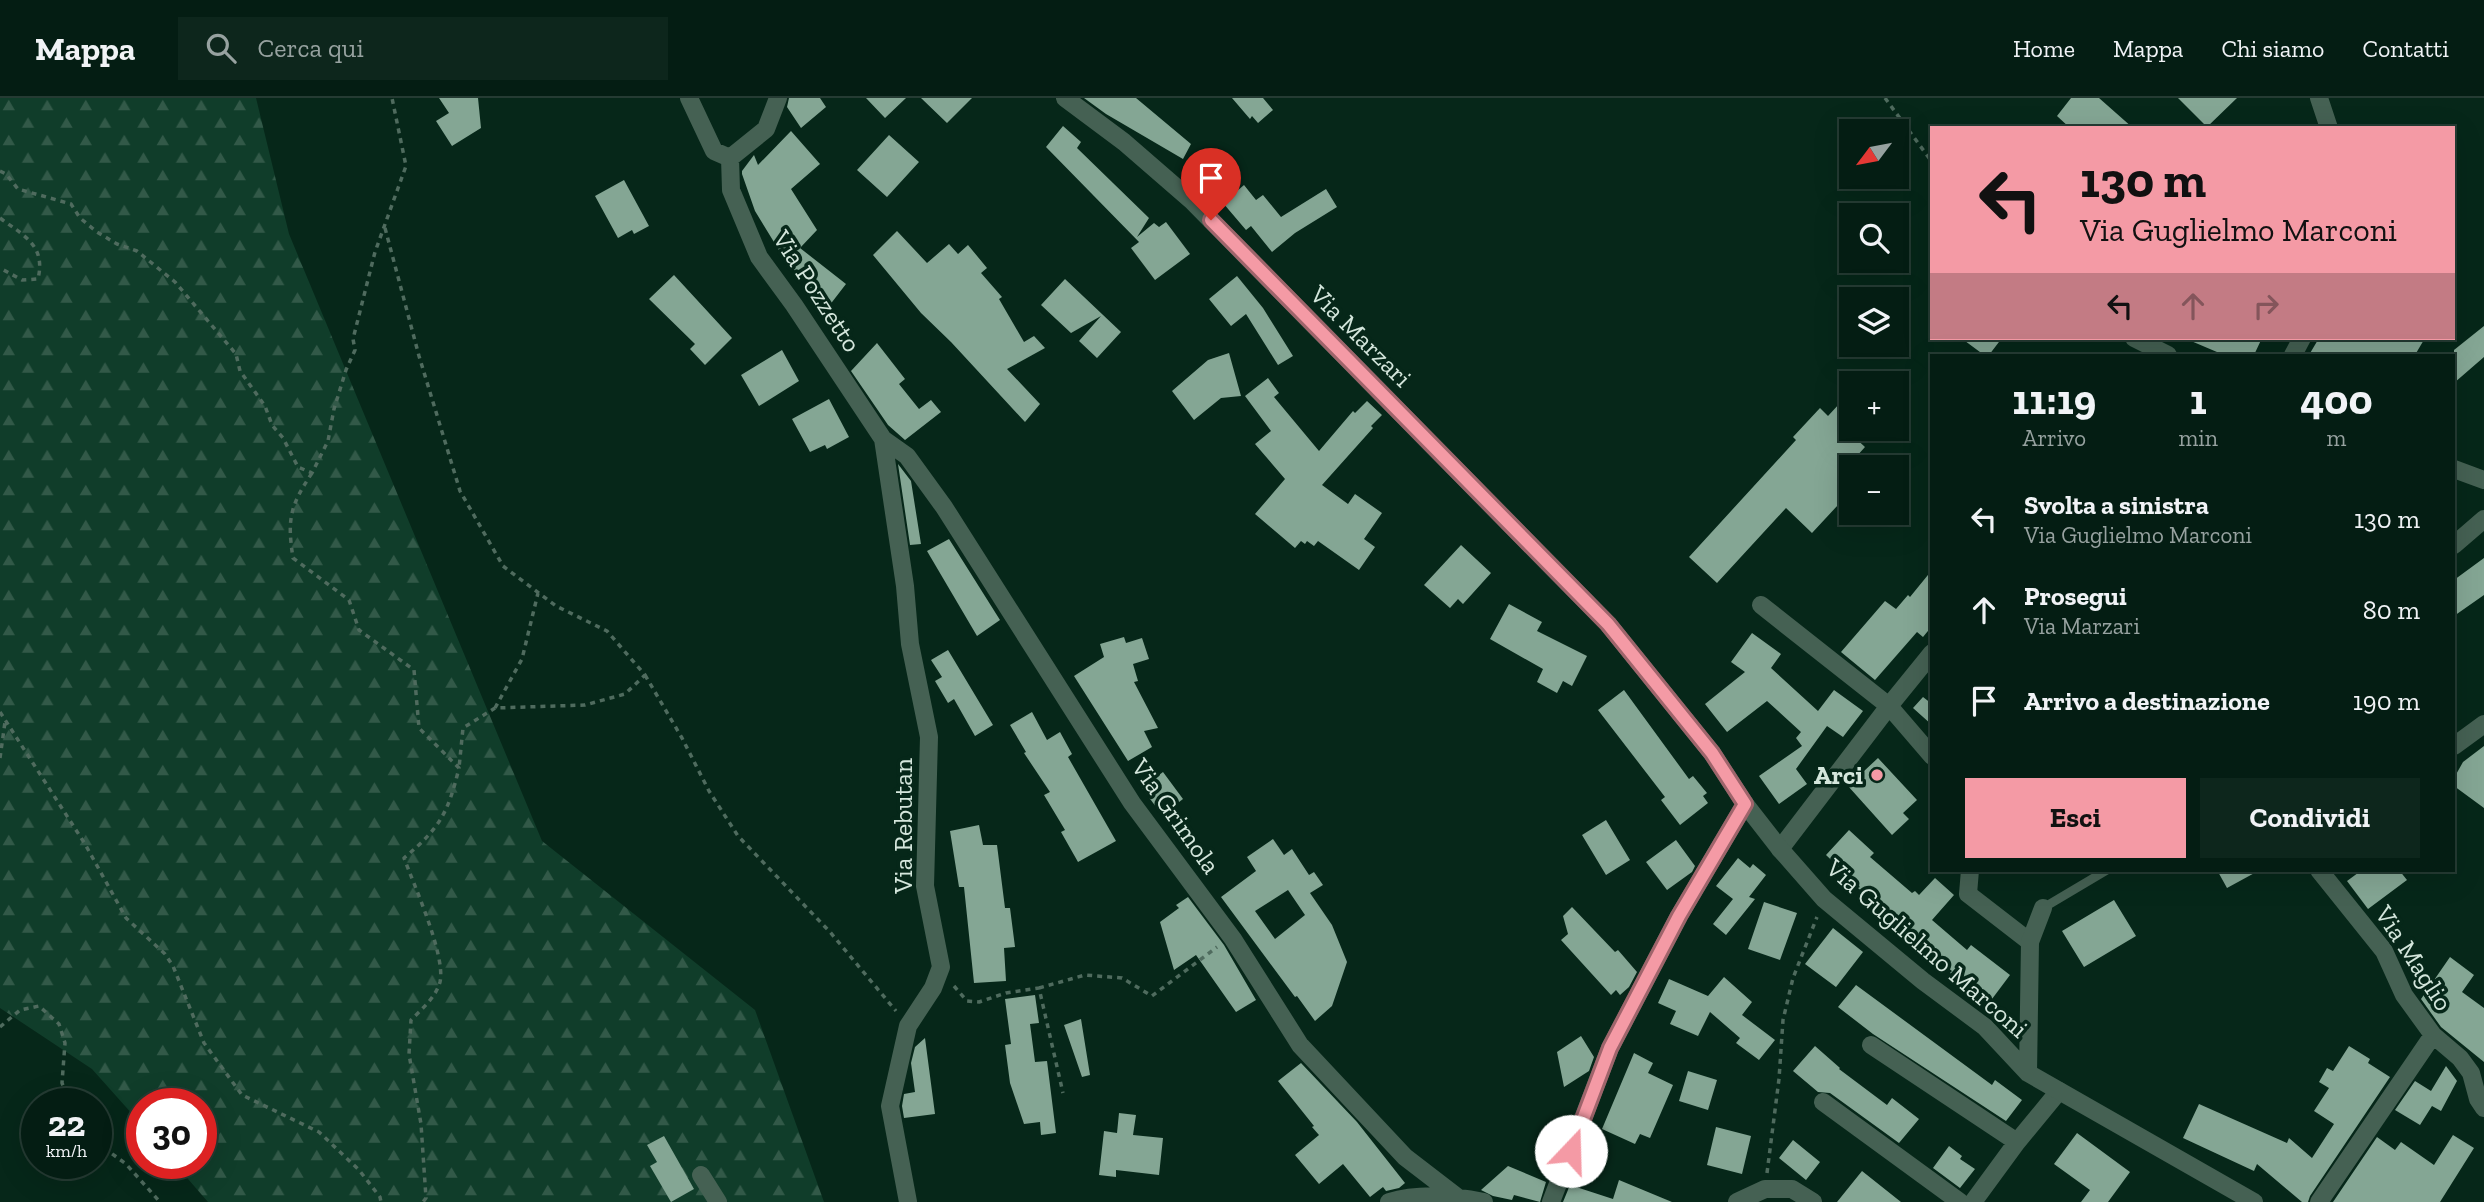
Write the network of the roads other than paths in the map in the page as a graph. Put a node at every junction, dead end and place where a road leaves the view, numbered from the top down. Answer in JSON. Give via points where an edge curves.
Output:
{"nodes":[{"id":1,"x":689,"y":98,"type":"edge"},
{"id":2,"x":778,"y":98,"type":"edge"},
{"id":3,"x":1065,"y":98,"type":"edge"},
{"id":4,"x":2319,"y":98,"type":"edge"},
{"id":5,"x":2328,"y":126,"type":"edge"},
{"id":6,"x":730,"y":158,"type":"junction"},
{"id":7,"x":2138,"y":340,"type":"edge"},
{"id":8,"x":2166,"y":354,"type":"edge"},
{"id":9,"x":883,"y":439,"type":"junction"},
{"id":10,"x":2455,"y":469,"type":"edge"},
{"id":11,"x":2484,"y":480,"type":"edge"},
{"id":12,"x":2484,"y":519,"type":"edge"},
{"id":13,"x":2455,"y":544,"type":"edge"},
{"id":14,"x":1760,"y":605,"type":"dead end"},
{"id":15,"x":1608,"y":624,"type":"joint"},
{"id":16,"x":1930,"y":655,"type":"edge"},
{"id":17,"x":1889,"y":706,"type":"junction"},
{"id":18,"x":2484,"y":724,"type":"edge"},
{"id":19,"x":2455,"y":745,"type":"edge"},
{"id":20,"x":1930,"y":754,"type":"edge"},
{"id":21,"x":1745,"y":804,"type":"junction"},
{"id":22,"x":1780,"y":849,"type":"junction"},
{"id":23,"x":1970,"y":872,"type":"edge"},
{"id":24,"x":2103,"y":872,"type":"edge"},
{"id":25,"x":2321,"y":872,"type":"edge"},
{"id":26,"x":2043,"y":908,"type":"joint"},
{"id":27,"x":2029,"y":942,"type":"junction"},
{"id":28,"x":2433,"y":1035,"type":"junction"},
{"id":29,"x":1871,"y":1045,"type":"dead end"},
{"id":30,"x":2028,"y":1073,"type":"junction"},
{"id":31,"x":2059,"y":1091,"type":"junction"},
{"id":32,"x":1823,"y":1102,"type":"dead end"},
{"id":33,"x":2484,"y":1108,"type":"edge"},
{"id":34,"x":2017,"y":1142,"type":"junction"},
{"id":35,"x":701,"y":1175,"type":"dead end"},
{"id":36,"x":1457,"y":1197,"type":"junction"},
{"id":37,"x":718,"y":1202,"type":"edge"},
{"id":38,"x":908,"y":1202,"type":"edge"},
{"id":39,"x":1390,"y":1202,"type":"edge"},
{"id":40,"x":1484,"y":1202,"type":"edge"},
{"id":41,"x":1551,"y":1202,"type":"edge"},
{"id":42,"x":1737,"y":1202,"type":"edge"},
{"id":43,"x":1813,"y":1202,"type":"edge"},
{"id":44,"x":1960,"y":1202,"type":"edge"},
{"id":45,"x":1973,"y":1202,"type":"edge"},
{"id":46,"x":2254,"y":1202,"type":"edge"},
{"id":47,"x":2319,"y":1202,"type":"edge"}],
"edges":[{"from":1,"to":6,"type":"street","via":[[713,151]]},
{"from":2,"to":6,"type":"street","via":[[766,129]]},
{"from":3,"to":15,"type":"street","name":"Via Marzari","via":[[1192,201]]},
{"from":4,"to":5,"type":"street"},
{"from":6,"to":9,"type":"street","name":"Via Pozzetto","via":[[731,190],[759,257]]},
{"from":7,"to":8,"type":"street"},
{"from":9,"to":36,"type":"street","name":"Via Grimola","via":[[907,456],[944,507],[1132,803],[1233,939],[1300,1045],[1405,1157]]},
{"from":9,"to":38,"type":"street","name":"Via Rebutan","via":[[910,644],[929,737],[925,886],[941,967],[933,989],[908,1026],[890,1106]]},
{"from":10,"to":11,"type":"street"},
{"from":12,"to":13,"type":"street"},
{"from":14,"to":17,"type":"street"},
{"from":15,"to":21,"type":"street","name":"Via Guglielmo Marconi","via":[[1712,753]]},
{"from":16,"to":17,"type":"street"},
{"from":17,"to":20,"type":"street"},
{"from":17,"to":22,"type":"street"},
{"from":18,"to":19,"type":"street"},
{"from":21,"to":22,"type":"street","name":"Via Guglielmo Marconi"},
{"from":21,"to":41,"type":"street","via":[[1679,916],[1610,1048]]},
{"from":22,"to":30,"type":"street","name":"Via Guglielmo Marconi","via":[[1824,898],[1985,1027]]},
{"from":23,"to":27,"type":"street","via":[[1968,894]]},
{"from":24,"to":26,"type":"lane"},
{"from":25,"to":28,"type":"street","name":"Via Maglio","via":[[2384,951],[2404,995]]},
{"from":26,"to":27,"type":"street"},
{"from":27,"to":30,"type":"street"},
{"from":28,"to":33,"type":"street","name":"Via Maglio","via":[[2472,1073]]},
{"from":28,"to":47,"type":"street"},
{"from":29,"to":34,"type":"street"},
{"from":30,"to":31,"type":"street","name":"Via Guglielmo Marconi"},
{"from":31,"to":34,"type":"street"},
{"from":31,"to":46,"type":"street","name":"Via Guglielmo Marconi"},
{"from":32,"to":44,"type":"street"},
{"from":34,"to":45,"type":"street"},
{"from":35,"to":37,"type":"street"},
{"from":36,"to":39,"type":"street"},
{"from":36,"to":40,"type":"street"},
{"from":42,"to":43,"type":"street","via":[[1765,1189],[1792,1189]]}]}
